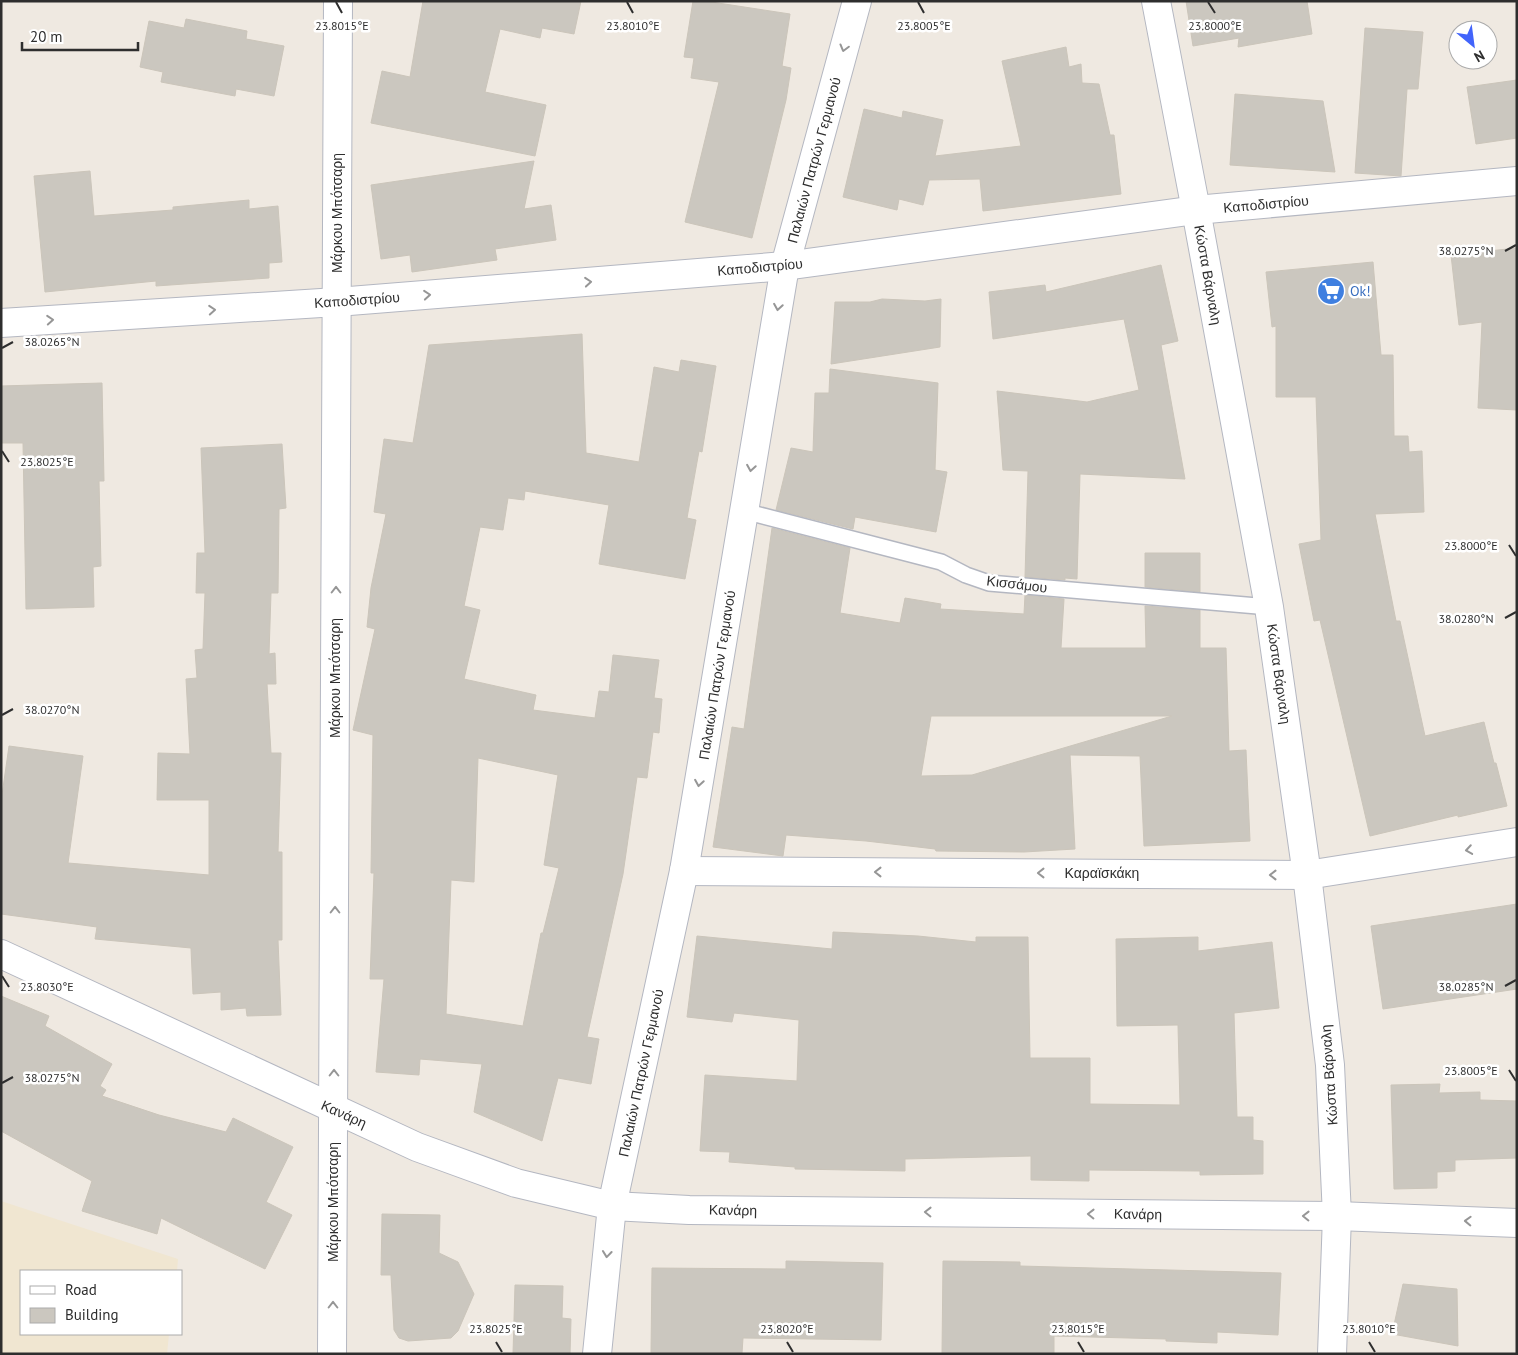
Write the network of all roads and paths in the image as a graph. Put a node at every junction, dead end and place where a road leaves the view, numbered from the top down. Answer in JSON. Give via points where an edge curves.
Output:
{"nodes":[{"id":1,"x":338,"y":1,"type":"edge"},
{"id":2,"x":857,"y":1,"type":"edge"},
{"id":3,"x":1156,"y":1,"type":"edge"},
{"id":4,"x":1517,"y":181,"type":"edge"},
{"id":5,"x":1196,"y":210,"type":"junction"},
{"id":6,"x":785,"y":266,"type":"junction"},
{"id":7,"x":336,"y":302,"type":"junction"},
{"id":8,"x":1,"y":324,"type":"edge"},
{"id":9,"x":744,"y":511,"type":"junction"},
{"id":10,"x":1269,"y":607,"type":"junction"},
{"id":11,"x":1517,"y":842,"type":"edge"},
{"id":12,"x":684,"y":871,"type":"junction"},
{"id":13,"x":1307,"y":875,"type":"junction"},
{"id":14,"x":1,"y":954,"type":"edge"},
{"id":15,"x":334,"y":1110,"type":"junction"},
{"id":16,"x":612,"y":1206,"type":"junction"},
{"id":17,"x":1337,"y":1216,"type":"junction"},
{"id":18,"x":1517,"y":1223,"type":"edge"},
{"id":19,"x":332,"y":1354,"type":"edge"},
{"id":20,"x":597,"y":1354,"type":"edge"},
{"id":21,"x":1332,"y":1354,"type":"edge"}],
"edges":[{"from":1,"to":7,"type":"street","name":"Μάρκου Μπότσαρη"},
{"from":2,"to":6,"type":"street","name":"Παλαιών Πατρών Γερμανού","one_way":true},
{"from":3,"to":5,"type":"street","name":"Κώστα Βάρναλη"},
{"from":4,"to":5,"type":"street","name":"Καποδιστρίου"},
{"from":5,"to":6,"type":"street","name":"Καποδιστρίου"},
{"from":5,"to":10,"type":"street","name":"Κώστα Βάρναλη"},
{"from":7,"to":6,"type":"street","name":"Καποδιστρίου","one_way":true},
{"from":6,"to":9,"type":"street","name":"Παλαιών Πατρών Γερμανού","one_way":true},
{"from":8,"to":7,"type":"street","name":"Καποδιστρίου","one_way":true},
{"from":15,"to":7,"type":"street","name":"Μάρκου Μπότσαρη","one_way":true},
{"from":9,"to":10,"type":"lane","name":"Κισσάμου","via":[[941,562],[988,583]]},
{"from":9,"to":12,"type":"street","name":"Παλαιών Πατρών Γερμανού","one_way":true},
{"from":10,"to":13,"type":"street","name":"Κώστα Βάρναλη"},
{"from":11,"to":13,"type":"street","name":"Καραϊσκάκη","one_way":true},
{"from":13,"to":12,"type":"street","name":"Καραϊσκάκη","one_way":true},
{"from":12,"to":16,"type":"street","name":"Παλαιών Πατρών Γερμανού"},
{"from":13,"to":17,"type":"street","name":"Κώστα Βάρναλη","via":[[1330,1065]]},
{"from":14,"to":15,"type":"street","name":"Κανάρη"},
{"from":15,"to":16,"type":"street","name":"Κανάρη","via":[[417,1147],[516,1183]]},
{"from":19,"to":15,"type":"street","name":"Μάρκου Μπότσαρη","one_way":true},
{"from":17,"to":16,"type":"street","name":"Κανάρη","one_way":true,"via":[[689,1210]]},
{"from":16,"to":20,"type":"street","name":"Παλαιών Πατρών Γερμανού","one_way":true},
{"from":18,"to":17,"type":"street","name":"Κανάρη","one_way":true},
{"from":17,"to":21,"type":"street","name":"Κώστα Βάρναλη"}]}
